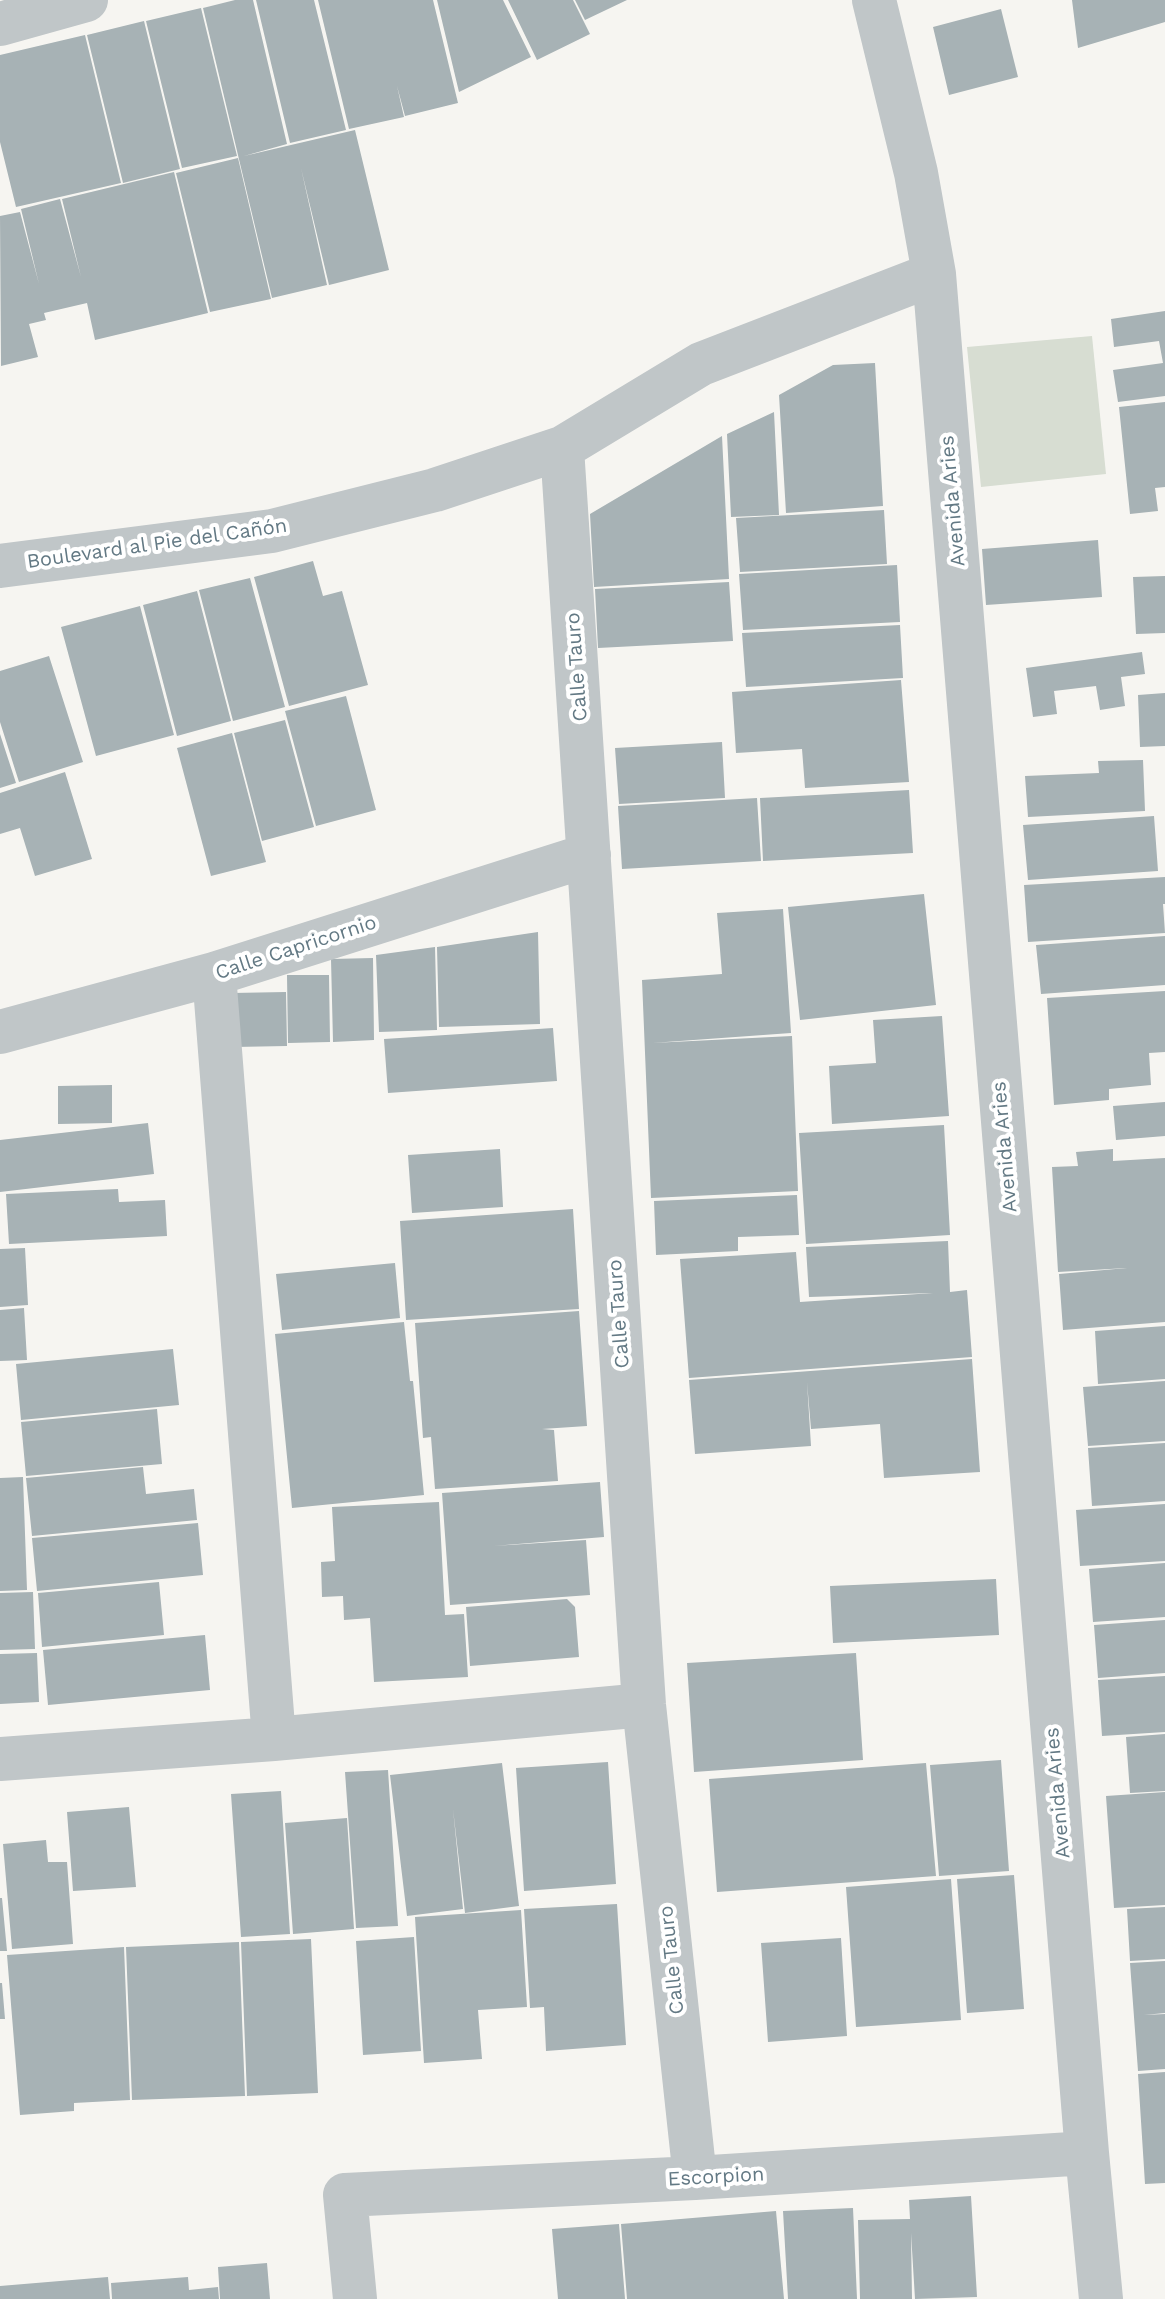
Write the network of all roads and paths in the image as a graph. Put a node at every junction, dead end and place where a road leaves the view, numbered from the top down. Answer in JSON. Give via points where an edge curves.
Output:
{"nodes":[{"id":1,"x":86,"y":0,"type":"edge"},
{"id":2,"x":874,"y":0,"type":"edge"},
{"id":3,"x":0,"y":24,"type":"edge"},
{"id":4,"x":934,"y":274,"type":"junction"},
{"id":5,"x":562,"y":448,"type":"junction"},
{"id":6,"x":0,"y":566,"type":"edge"},
{"id":7,"x":589,"y":855,"type":"junction"},
{"id":8,"x":214,"y":974,"type":"junction"},
{"id":9,"x":0,"y":1032,"type":"edge"},
{"id":10,"x":644,"y":1705,"type":"junction"},
{"id":11,"x":274,"y":1739,"type":"junction"},
{"id":12,"x":0,"y":1759,"type":"edge"},
{"id":13,"x":1087,"y":2153,"type":"junction"},
{"id":14,"x":695,"y":2178,"type":"junction"},
{"id":15,"x":355,"y":2299,"type":"edge"},
{"id":16,"x":1101,"y":2299,"type":"edge"}],
"edges":[{"from":1,"to":3,"type":"street"},
{"from":2,"to":4,"type":"street","name":"Avenida Aries","via":[[916,173]]},
{"from":4,"to":5,"type":"street","name":"Boulevard al Pie del Cañón","via":[[701,364]]},
{"from":4,"to":13,"type":"street","name":"Avenida Aries"},
{"from":5,"to":6,"type":"street","name":"Boulevard al Pie del Cañón","via":[[435,490],[272,531]]},
{"from":5,"to":7,"type":"street","name":"Calle Tauro"},
{"from":7,"to":8,"type":"street","name":"Calle Capricornio"},
{"from":7,"to":10,"type":"street","name":"Calle Tauro"},
{"from":8,"to":9,"type":"street","name":"Calle Capricornio"},
{"from":8,"to":11,"type":"street"},
{"from":10,"to":11,"type":"street"},
{"from":10,"to":14,"type":"street","name":"Calle Tauro"},
{"from":11,"to":12,"type":"street"},
{"from":13,"to":14,"type":"street","name":"Escorpion"},
{"from":13,"to":16,"type":"street","name":"Avenida Aries"},
{"from":14,"to":15,"type":"street","name":"Escorpion","via":[[345,2195]]}]}
